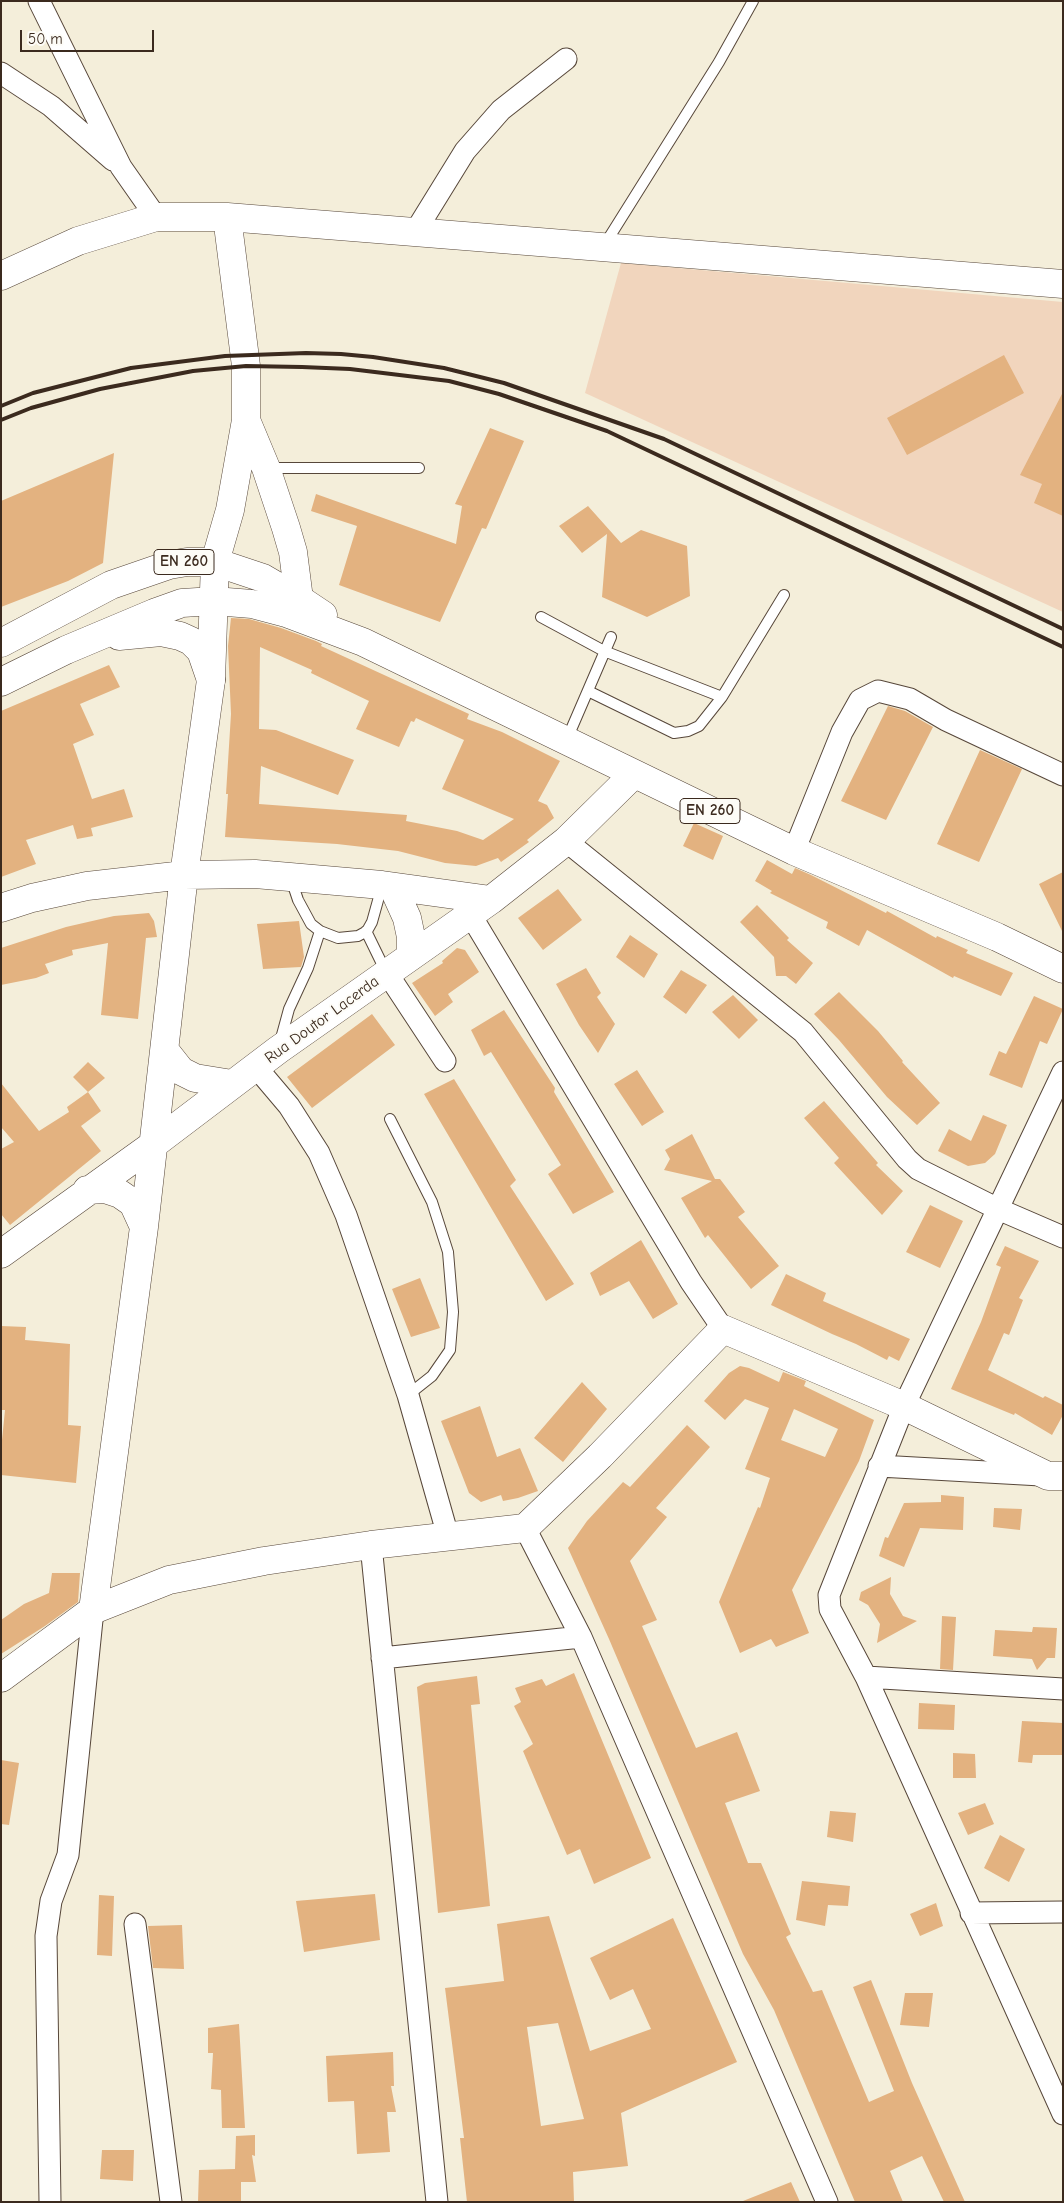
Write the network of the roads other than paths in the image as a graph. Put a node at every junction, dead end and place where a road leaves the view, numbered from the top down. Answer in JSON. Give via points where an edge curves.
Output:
{"nodes":[{"id":1,"x":39,"y":1,"type":"edge"},
{"id":2,"x":753,"y":1,"type":"edge"},
{"id":3,"x":566,"y":59,"type":"dead end"},
{"id":4,"x":1,"y":73,"type":"edge"},
{"id":5,"x":121,"y":167,"type":"junction"},
{"id":6,"x":156,"y":217,"type":"junction"},
{"id":7,"x":227,"y":217,"type":"junction"},
{"id":8,"x":415,"y":232,"type":"junction"},
{"id":9,"x":604,"y":247,"type":"junction"},
{"id":10,"x":1,"y":276,"type":"edge"},
{"id":11,"x":1063,"y":284,"type":"edge"},
{"id":12,"x":246,"y":420,"type":"junction"},
{"id":13,"x":266,"y":468,"type":"junction"},
{"id":14,"x":418,"y":468,"type":"dead end"},
{"id":15,"x":230,"y":510,"type":"junction"},
{"id":16,"x":281,"y":510,"type":"junction"},
{"id":17,"x":215,"y":562,"type":"junction"},
{"id":18,"x":784,"y":595,"type":"dead end"},
{"id":19,"x":299,"y":598,"type":"junction"},
{"id":20,"x":214,"y":600,"type":"junction"},
{"id":21,"x":540,"y":617,"type":"dead end"},
{"id":22,"x":611,"y":637,"type":"dead end"},
{"id":23,"x":91,"y":640,"type":"junction"},
{"id":24,"x":363,"y":642,"type":"junction"},
{"id":25,"x":1,"y":643,"type":"edge"},
{"id":26,"x":1,"y":651,"type":"edge"},
{"id":27,"x":604,"y":651,"type":"junction"},
{"id":28,"x":8,"y":677,"type":"edge"},
{"id":29,"x":211,"y":680,"type":"junction"},
{"id":30,"x":588,"y":691,"type":"junction"},
{"id":31,"x":722,"y":697,"type":"junction"},
{"id":32,"x":566,"y":742,"type":"junction"},
{"id":33,"x":633,"y":775,"type":"junction"},
{"id":34,"x":1063,"y":775,"type":"edge"},
{"id":35,"x":566,"y":841,"type":"junction"},
{"id":36,"x":794,"y":851,"type":"junction"},
{"id":37,"x":184,"y":875,"type":"junction"},
{"id":38,"x":290,"y":876,"type":"junction"},
{"id":39,"x":387,"y":886,"type":"junction"},
{"id":40,"x":480,"y":907,"type":"junction"},
{"id":41,"x":1,"y":908,"type":"edge"},
{"id":42,"x":320,"y":931,"type":"junction"},
{"id":43,"x":366,"y":931,"type":"junction"},
{"id":44,"x":411,"y":956,"type":"junction"},
{"id":45,"x":1063,"y":969,"type":"edge"},
{"id":46,"x":387,"y":973,"type":"junction"},
{"id":47,"x":278,"y":1050,"type":"junction"},
{"id":48,"x":166,"y":1052,"type":"junction"},
{"id":49,"x":445,"y":1061,"type":"dead end"},
{"id":50,"x":256,"y":1067,"type":"junction"},
{"id":51,"x":1063,"y":1072,"type":"edge"},
{"id":52,"x":232,"y":1084,"type":"junction"},
{"id":53,"x":390,"y":1120,"type":"dead end"},
{"id":54,"x":154,"y":1144,"type":"junction"},
{"id":55,"x":87,"y":1190,"type":"junction"},
{"id":56,"x":998,"y":1208,"type":"junction"},
{"id":57,"x":144,"y":1227,"type":"junction"},
{"id":58,"x":1063,"y":1237,"type":"edge"},
{"id":59,"x":1,"y":1254,"type":"edge"},
{"id":60,"x":723,"y":1329,"type":"junction"},
{"id":61,"x":408,"y":1395,"type":"junction"},
{"id":62,"x":904,"y":1406,"type":"junction"},
{"id":63,"x":880,"y":1466,"type":"junction"},
{"id":64,"x":1056,"y":1476,"type":"edge"},
{"id":65,"x":525,"y":1528,"type":"junction"},
{"id":66,"x":448,"y":1536,"type":"junction"},
{"id":67,"x":371,"y":1545,"type":"junction"},
{"id":68,"x":93,"y":1610,"type":"junction"},
{"id":69,"x":582,"y":1637,"type":"junction"},
{"id":70,"x":382,"y":1658,"type":"junction"},
{"id":71,"x":866,"y":1677,"type":"junction"},
{"id":72,"x":1,"y":1678,"type":"edge"},
{"id":73,"x":1063,"y":1689,"type":"edge"},
{"id":74,"x":1063,"y":1912,"type":"edge"},
{"id":75,"x":971,"y":1913,"type":"junction"},
{"id":76,"x":135,"y":1924,"type":"dead end"},
{"id":77,"x":1063,"y":2114,"type":"edge"},
{"id":78,"x":50,"y":2202,"type":"edge"},
{"id":79,"x":171,"y":2202,"type":"edge"},
{"id":80,"x":437,"y":2202,"type":"edge"},
{"id":81,"x":827,"y":2202,"type":"edge"}],
"edges":[{"from":1,"to":5,"type":"street"},
{"from":2,"to":9,"type":"lane","via":[[719,62]]},
{"from":3,"to":8,"type":"street","via":[[501,110],[464,152]]},
{"from":4,"to":5,"type":"street","via":[[51,106]]},
{"from":5,"to":6,"type":"street"},
{"from":6,"to":7,"type":"street"},
{"from":6,"to":10,"type":"street","via":[[78,241]]},
{"from":7,"to":8,"type":"street"},
{"from":7,"to":12,"type":"street","via":[[246,366]]},
{"from":8,"to":9,"type":"street"},
{"from":9,"to":11,"type":"street"},
{"from":12,"to":13,"type":"street"},
{"from":12,"to":15,"type":"street"},
{"from":13,"to":14,"type":"lane"},
{"from":13,"to":16,"type":"street"},
{"from":15,"to":16,"type":"street","via":[[255,499],[274,502]]},
{"from":15,"to":17,"type":"street"},
{"from":16,"to":19,"type":"street","via":[[293,552]]},
{"from":17,"to":19,"type":"street","number":"EN 260","via":[[263,578]]},
{"from":17,"to":20,"type":"street"},
{"from":17,"to":25,"type":"street","number":"EN 260","via":[[169,565],[111,585]]},
{"from":18,"to":31,"type":"lane"},
{"from":19,"to":24,"type":"street","number":"EN 260"},
{"from":20,"to":23,"type":"street","number":"EN 260","via":[[172,606]]},
{"from":20,"to":24,"type":"street","number":"EN 260","via":[[252,604],[286,613]]},
{"from":20,"to":29,"type":"street"},
{"from":21,"to":27,"type":"lane"},
{"from":22,"to":27,"type":"lane"},
{"from":23,"to":28,"type":"street","number":"EN 260"},
{"from":23,"to":29,"type":"street","via":[[161,632],[180,636],[201,651]]},
{"from":24,"to":32,"type":"street","number":"EN 260"},
{"from":26,"to":28,"type":"street"},
{"from":27,"to":30,"type":"lane"},
{"from":27,"to":31,"type":"lane"},
{"from":29,"to":37,"type":"street"},
{"from":30,"to":31,"type":"lane","via":[[674,733],[699,726]]},
{"from":30,"to":32,"type":"lane"},
{"from":32,"to":33,"type":"street","number":"EN 260"},
{"from":33,"to":35,"type":"street","name":"Rua Doutor Lacerda"},
{"from":33,"to":36,"type":"street","number":"EN 260"},
{"from":34,"to":36,"type":"street","via":[[946,720],[910,699],[878,690],[860,700],[842,732]]},
{"from":35,"to":40,"type":"street","name":"Rua Doutor Lacerda"},
{"from":35,"to":56,"type":"street","via":[[803,1032],[907,1160],[918,1169]]},
{"from":36,"to":45,"type":"street","number":"EN 260","via":[[997,937]]},
{"from":37,"to":38,"type":"street"},
{"from":37,"to":41,"type":"street","via":[[87,886]]},
{"from":37,"to":48,"type":"street"},
{"from":38,"to":39,"type":"street"},
{"from":38,"to":42,"type":"lane","via":[[311,924]]},
{"from":39,"to":40,"type":"street"},
{"from":39,"to":43,"type":"lane"},
{"from":39,"to":44,"type":"street","via":[[407,918]]},
{"from":40,"to":44,"type":"street","name":"Rua Doutor Lacerda"},
{"from":40,"to":60,"type":"street","via":[[686,1274]]},
{"from":42,"to":43,"type":"lane","via":[[338,938],[358,936]]},
{"from":42,"to":47,"type":"lane","via":[[308,968],[289,1009]]},
{"from":43,"to":46,"type":"lane"},
{"from":44,"to":46,"type":"street","name":"Rua Doutor Lacerda"},
{"from":46,"to":47,"type":"street","name":"Rua Doutor Lacerda"},
{"from":46,"to":49,"type":"street"},
{"from":47,"to":50,"type":"street","name":"Rua Doutor Lacerda"},
{"from":48,"to":52,"type":"street","via":[[181,1071],[211,1082]]},
{"from":48,"to":54,"type":"street"},
{"from":50,"to":52,"type":"street","name":"Rua Doutor Lacerda"},
{"from":50,"to":61,"type":"street","via":[[289,1106],[318,1153],[346,1216]]},
{"from":51,"to":56,"type":"street"},
{"from":52,"to":54,"type":"street","name":"Rua Doutor Lacerda"},
{"from":53,"to":61,"type":"lane","via":[[432,1202],[448,1252],[453,1312],[450,1350],[432,1376]]},
{"from":54,"to":55,"type":"street","name":"Rua Doutor Lacerda"},
{"from":54,"to":57,"type":"street"},
{"from":55,"to":57,"type":"street","via":[[105,1189],[120,1194],[133,1203]]},
{"from":55,"to":59,"type":"street","name":"Rua Doutor Lacerda"},
{"from":56,"to":58,"type":"street"},
{"from":56,"to":62,"type":"street"},
{"from":57,"to":68,"type":"street"},
{"from":60,"to":62,"type":"street"},
{"from":60,"to":65,"type":"street"},
{"from":61,"to":66,"type":"street"},
{"from":62,"to":63,"type":"street"},
{"from":62,"to":64,"type":"street"},
{"from":63,"to":64,"type":"street"},
{"from":63,"to":71,"type":"street","via":[[829,1594],[830,1609]]},
{"from":65,"to":66,"type":"street"},
{"from":65,"to":69,"type":"street"},
{"from":66,"to":67,"type":"street"},
{"from":67,"to":68,"type":"street","via":[[264,1561],[169,1580]]},
{"from":67,"to":70,"type":"street"},
{"from":68,"to":72,"type":"street"},
{"from":68,"to":78,"type":"street","via":[[68,1855],[51,1902],[46,1936]]},
{"from":69,"to":70,"type":"street"},
{"from":69,"to":81,"type":"street"},
{"from":70,"to":80,"type":"street"},
{"from":71,"to":73,"type":"street"},
{"from":71,"to":75,"type":"street"},
{"from":74,"to":75,"type":"street"},
{"from":75,"to":77,"type":"street"},
{"from":76,"to":79,"type":"street"}]}
